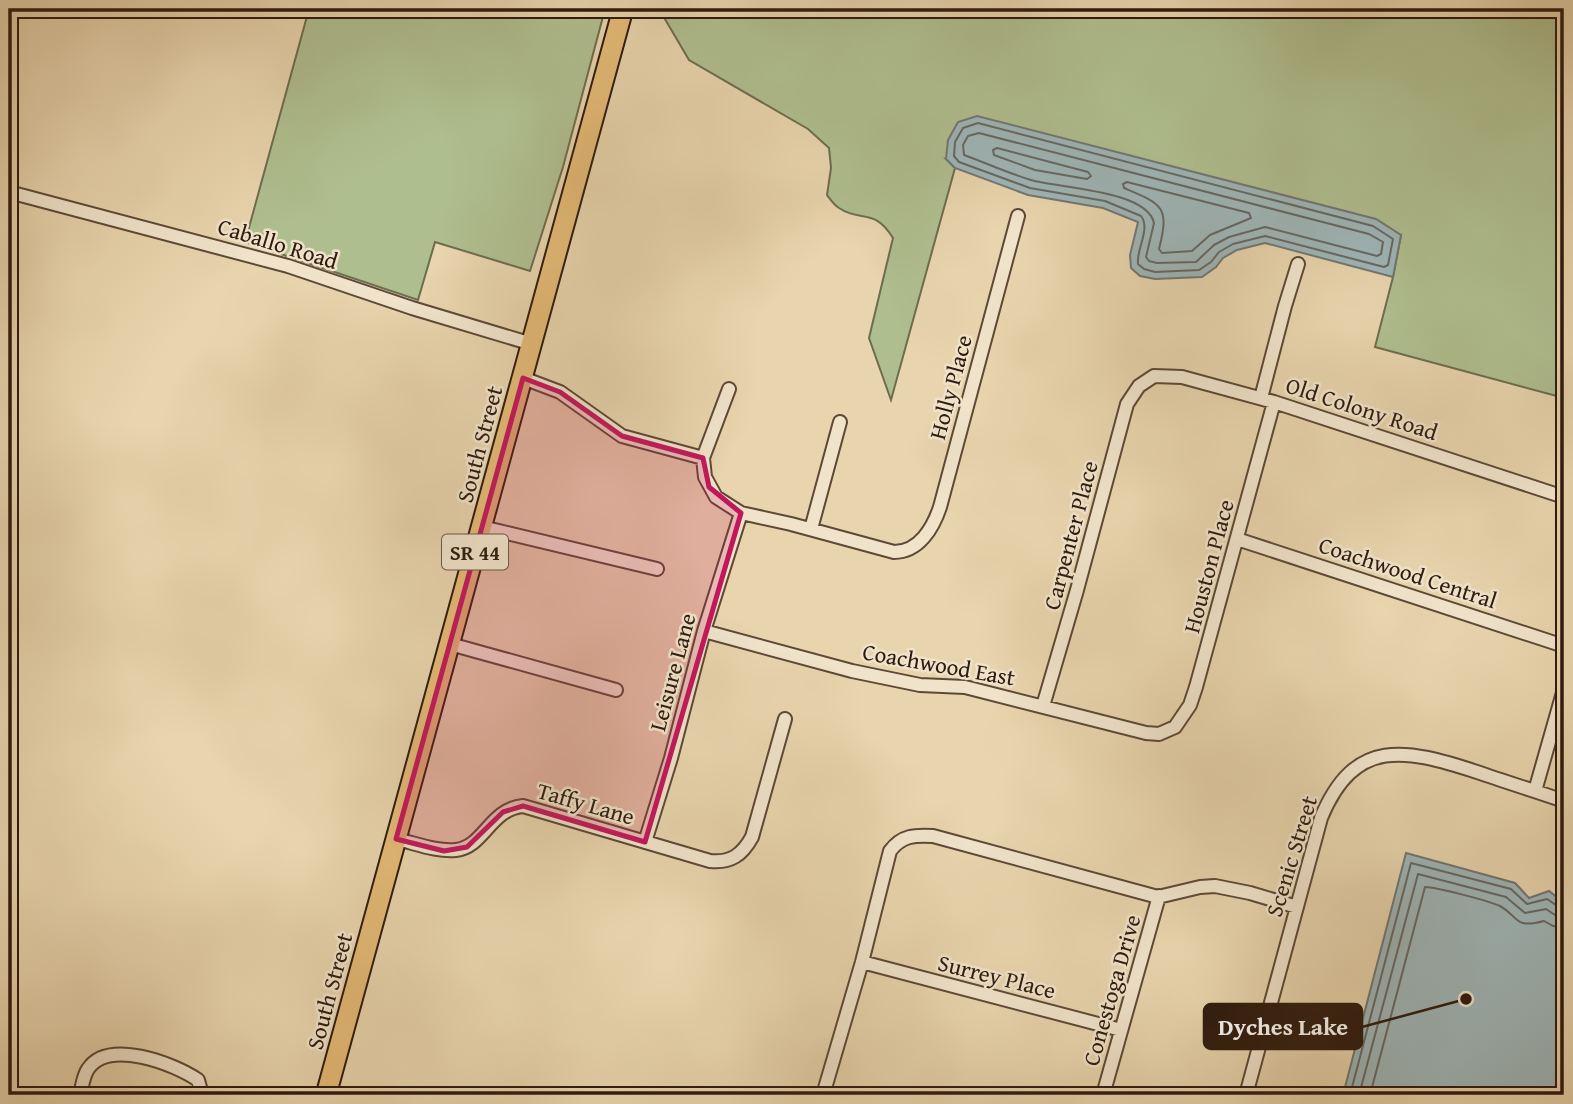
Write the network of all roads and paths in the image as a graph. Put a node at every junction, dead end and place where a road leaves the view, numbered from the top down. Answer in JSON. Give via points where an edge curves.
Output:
{"nodes":[{"id":1,"x":623,"y":9,"type":"edge"},
{"id":2,"x":9,"y":192,"type":"edge"},
{"id":3,"x":1018,"y":216,"type":"dead end"},
{"id":4,"x":1298,"y":264,"type":"dead end"},
{"id":5,"x":532,"y":344,"type":"junction"},
{"id":6,"x":523,"y":378,"type":"junction"},
{"id":7,"x":1145,"y":381,"type":"joint"},
{"id":8,"x":729,"y":389,"type":"dead end"},
{"id":9,"x":1268,"y":400,"type":"junction"},
{"id":10,"x":840,"y":422,"type":"dead end"},
{"id":11,"x":703,"y":458,"type":"junction"},
{"id":12,"x":1564,"y":497,"type":"edge"},
{"id":13,"x":741,"y":513,"type":"junction"},
{"id":14,"x":482,"y":527,"type":"junction"},
{"id":15,"x":811,"y":529,"type":"junction"},
{"id":16,"x":1237,"y":539,"type":"junction"},
{"id":17,"x":657,"y":569,"type":"dead end"},
{"id":18,"x":704,"y":631,"type":"junction"},
{"id":19,"x":450,"y":644,"type":"junction"},
{"id":20,"x":1564,"y":646,"type":"edge"},
{"id":21,"x":1564,"y":689,"type":"edge"},
{"id":22,"x":616,"y":690,"type":"dead end"},
{"id":23,"x":1043,"y":706,"type":"junction"},
{"id":24,"x":785,"y":719,"type":"dead end"},
{"id":25,"x":1167,"y":732,"type":"joint"},
{"id":26,"x":1535,"y":791,"type":"junction"},
{"id":27,"x":1564,"y":801,"type":"edge"},
{"id":28,"x":396,"y":839,"type":"junction"},
{"id":29,"x":645,"y":842,"type":"junction"},
{"id":30,"x":1159,"y":896,"type":"junction"},
{"id":31,"x":1297,"y":907,"type":"junction"},
{"id":32,"x":862,"y":962,"type":"junction"},
{"id":33,"x":1121,"y":1030,"type":"junction"},
{"id":34,"x":80,"y":1095,"type":"edge"},
{"id":35,"x":202,"y":1095,"type":"edge"},
{"id":36,"x":326,"y":1095,"type":"edge"},
{"id":37,"x":823,"y":1095,"type":"edge"},
{"id":38,"x":1103,"y":1095,"type":"edge"},
{"id":39,"x":1246,"y":1095,"type":"edge"}],
"edges":[{"from":1,"to":5,"type":"main road","name":"South Street","number":"SR 44"},
{"from":2,"to":5,"type":"street","name":"Caballo Road","via":[[228,248]]},
{"from":3,"to":15,"type":"street","name":"Holly Place","via":[[934,522],[926,536],[900,552]]},
{"from":4,"to":9,"type":"street","name":"Houston Place","via":[[1285,306]]},
{"from":5,"to":6,"type":"main road","name":"South Street","number":"SR 44"},
{"from":6,"to":11,"type":"street","via":[[560,392],[622,436]]},
{"from":6,"to":14,"type":"main road","name":"South Street","number":"SR 44"},
{"from":7,"to":9,"type":"street","name":"Old Colony Road","via":[[1162,375],[1182,377]]},
{"from":7,"to":23,"type":"street","name":"Carpenter Place","via":[[1127,404]]},
{"from":8,"to":11,"type":"street"},
{"from":9,"to":12,"type":"street","name":"Old Colony Road"},
{"from":9,"to":16,"type":"street","name":"Houston Place"},
{"from":10,"to":15,"type":"street"},
{"from":11,"to":13,"type":"street","via":[[709,487]]},
{"from":13,"to":15,"type":"street"},
{"from":13,"to":18,"type":"street","name":"Leisure Lane"},
{"from":14,"to":17,"type":"street"},
{"from":14,"to":19,"type":"main road","name":"South Street","number":"SR 44"},
{"from":16,"to":20,"type":"street","name":"Coachwood Central"},
{"from":16,"to":25,"type":"street","name":"Houston Place","via":[[1190,705]]},
{"from":18,"to":23,"type":"street","name":"Coachwood East","via":[[879,677],[965,687]]},
{"from":18,"to":29,"type":"street","name":"Leisure Lane"},
{"from":19,"to":22,"type":"street"},
{"from":19,"to":28,"type":"main road","name":"South Street","number":"SR 44"},
{"from":21,"to":26,"type":"street"},
{"from":23,"to":25,"type":"street","name":"Coachwood East","via":[[1116,727]]},
{"from":24,"to":29,"type":"street","name":"Taffy Lane","via":[[752,837],[737,857],[710,861]]},
{"from":26,"to":27,"type":"street","name":"Scenic Street"},
{"from":26,"to":31,"type":"street","name":"Scenic Street","via":[[1412,755],[1390,754],[1358,766],[1328,800]]},
{"from":28,"to":29,"type":"street","name":"Taffy Lane","via":[[458,850],[473,843],[503,812],[523,806]]},
{"from":28,"to":36,"type":"main road","name":"South Street","number":"SR 44"},
{"from":30,"to":31,"type":"street","via":[[1215,886]]},
{"from":30,"to":32,"type":"street","via":[[942,838],[915,835],[902,839],[890,851]]},
{"from":30,"to":33,"type":"street","name":"Conestoga Drive"},
{"from":31,"to":39,"type":"street","name":"Scenic Street"},
{"from":32,"to":33,"type":"street","name":"Surrey Place"},
{"from":32,"to":37,"type":"street"},
{"from":33,"to":38,"type":"street","name":"Conestoga Drive"},
{"from":34,"to":35,"type":"street","via":[[87,1069],[112,1053],[183,1070],[198,1080]]}]}
